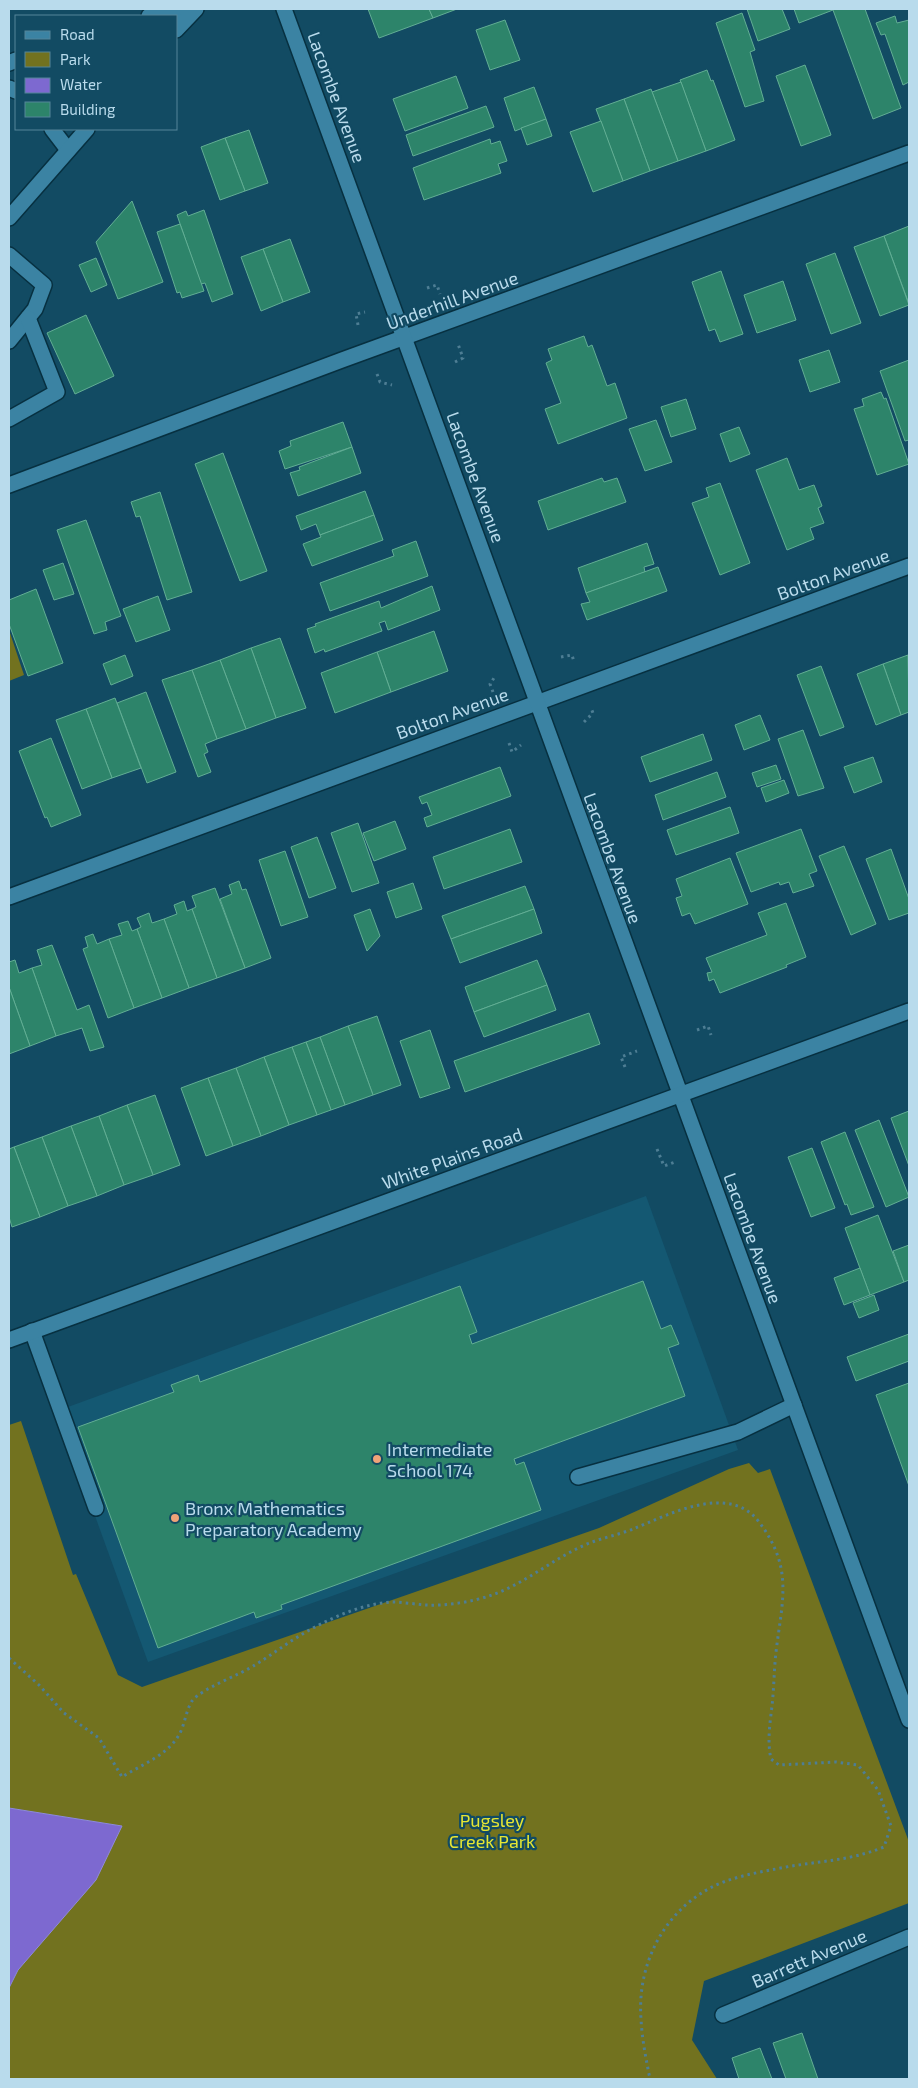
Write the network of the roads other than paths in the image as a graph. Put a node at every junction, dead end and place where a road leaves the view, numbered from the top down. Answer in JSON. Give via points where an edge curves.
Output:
{"nodes":[{"id":1,"x":194,"y":9,"type":"edge"},
{"id":2,"x":284,"y":9,"type":"edge"},
{"id":3,"x":155,"y":15,"type":"edge"},
{"id":4,"x":178,"y":28,"type":"edge"},
{"id":5,"x":53,"y":130,"type":"edge"},
{"id":6,"x":86,"y":130,"type":"edge"},
{"id":7,"x":68,"y":150,"type":"junction"},
{"id":8,"x":909,"y":153,"type":"edge"},
{"id":9,"x":9,"y":218,"type":"edge"},
{"id":10,"x":9,"y":255,"type":"edge"},
{"id":11,"x":28,"y":318,"type":"junction"},
{"id":12,"x":405,"y":338,"type":"junction"},
{"id":13,"x":9,"y":341,"type":"edge"},
{"id":14,"x":9,"y":419,"type":"edge"},
{"id":15,"x":9,"y":486,"type":"edge"},
{"id":16,"x":909,"y":566,"type":"edge"},
{"id":17,"x":538,"y":701,"type":"junction"},
{"id":18,"x":9,"y":897,"type":"edge"},
{"id":19,"x":909,"y":1011,"type":"edge"},
{"id":20,"x":680,"y":1094,"type":"junction"},
{"id":21,"x":32,"y":1331,"type":"junction"},
{"id":22,"x":9,"y":1340,"type":"edge"},
{"id":23,"x":794,"y":1406,"type":"junction"},
{"id":24,"x":578,"y":1477,"type":"dead end"},
{"id":25,"x":96,"y":1508,"type":"dead end"},
{"id":26,"x":909,"y":1720,"type":"edge"},
{"id":27,"x":909,"y":1937,"type":"edge"},
{"id":28,"x":723,"y":2015,"type":"dead end"}],
"edges":[{"from":1,"to":3,"type":"main road"},
{"from":1,"to":4,"type":"main road"},
{"from":2,"to":12,"type":"main road","name":"Lacombe Avenue"},
{"from":5,"to":7,"type":"main road"},
{"from":6,"to":7,"type":"main road"},
{"from":7,"to":9,"type":"main road"},
{"from":8,"to":12,"type":"main road","name":"Underhill Avenue"},
{"from":10,"to":11,"type":"main road","via":[[44,285]]},
{"from":11,"to":13,"type":"main road"},
{"from":11,"to":14,"type":"main road","via":[[57,392]]},
{"from":12,"to":15,"type":"main road","name":"Underhill Avenue"},
{"from":12,"to":17,"type":"main road","name":"Lacombe Avenue"},
{"from":16,"to":17,"type":"main road","name":"Bolton Avenue"},
{"from":17,"to":18,"type":"main road","name":"Bolton Avenue"},
{"from":17,"to":20,"type":"main road","name":"Lacombe Avenue"},
{"from":19,"to":20,"type":"main road","name":"White Plains Road"},
{"from":20,"to":21,"type":"main road","name":"White Plains Road"},
{"from":20,"to":23,"type":"main road","name":"Lacombe Avenue"},
{"from":21,"to":22,"type":"main road","name":"White Plains Road"},
{"from":21,"to":25,"type":"main road"},
{"from":23,"to":24,"type":"main road","via":[[738,1432]]},
{"from":23,"to":26,"type":"main road","name":"Lacombe Avenue"},
{"from":27,"to":28,"type":"main road","name":"Barrett Avenue"}]}
